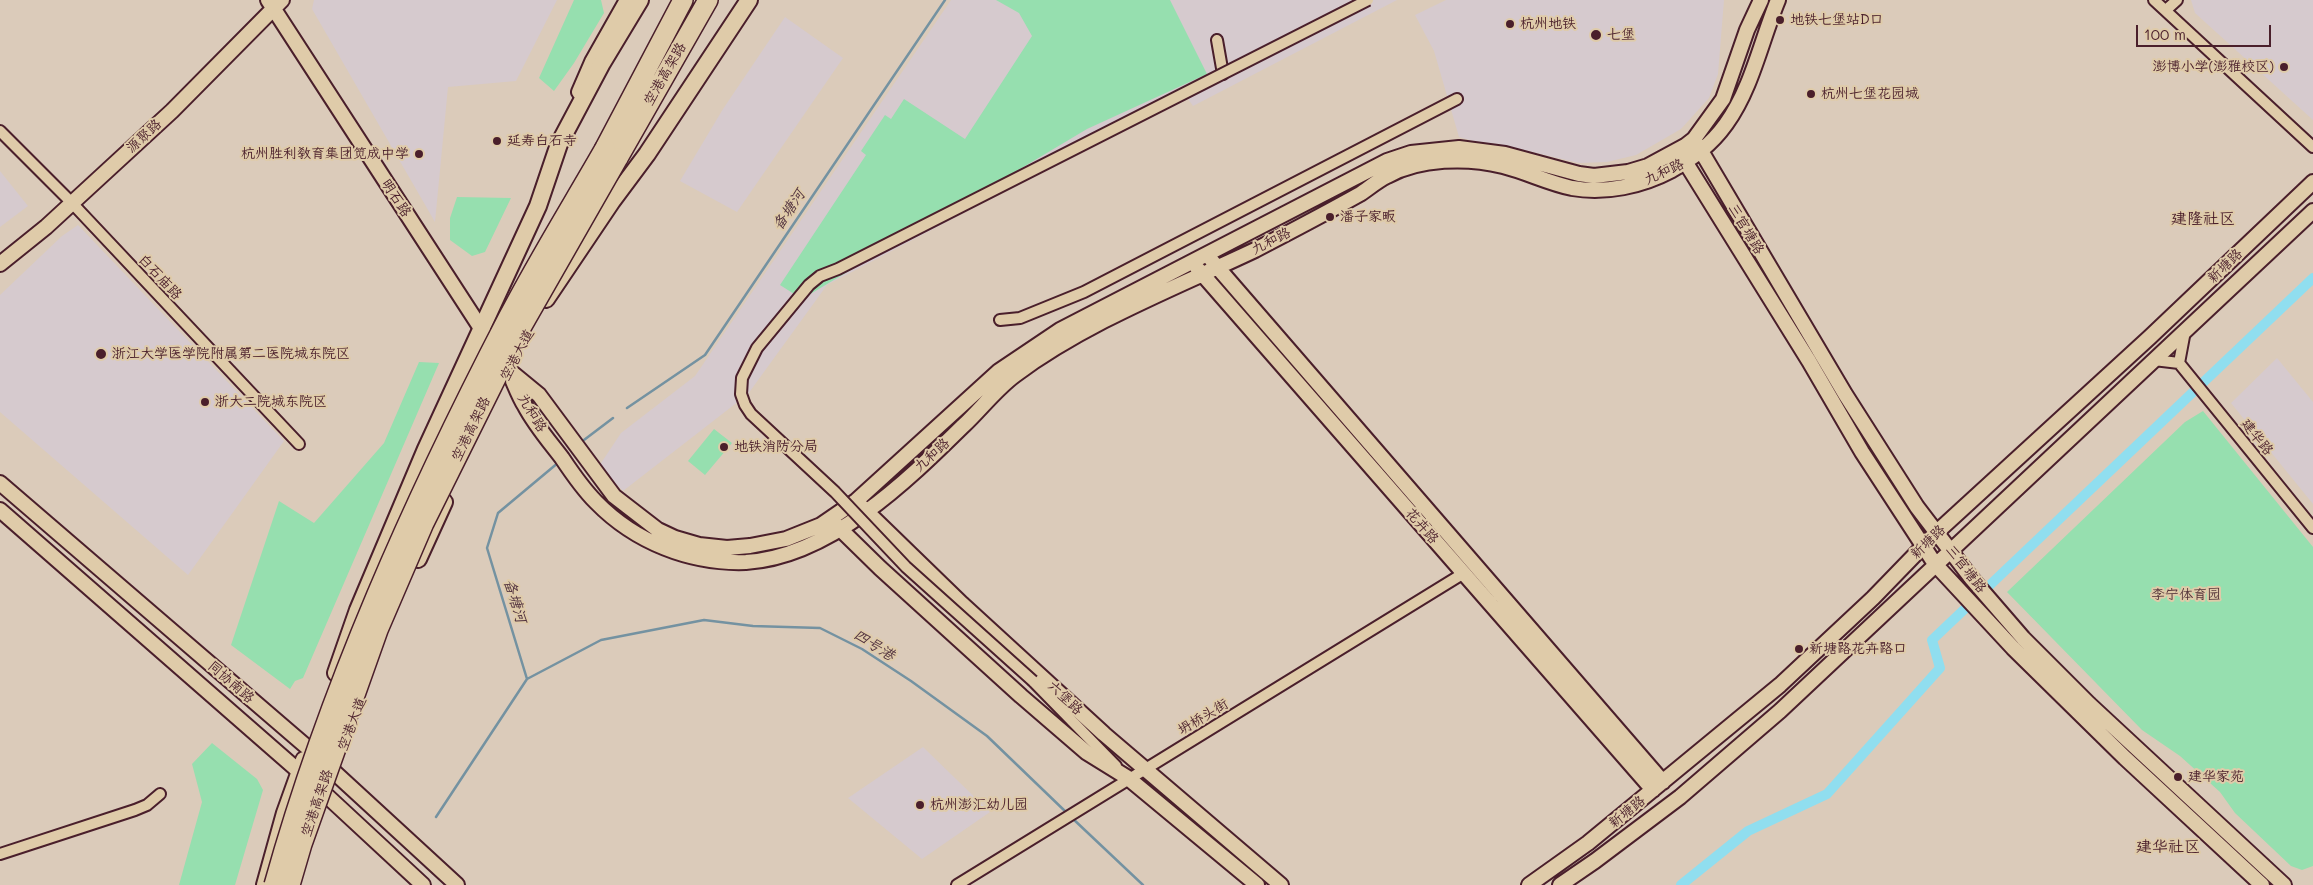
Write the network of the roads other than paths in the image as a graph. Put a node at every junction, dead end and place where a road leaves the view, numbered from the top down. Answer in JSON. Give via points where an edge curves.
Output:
{"nodes":[{"id":1,"x":640,"y":0,"type":"edge"},
{"id":2,"x":682,"y":0,"type":"edge"},
{"id":3,"x":708,"y":0,"type":"edge"},
{"id":4,"x":749,"y":0,"type":"edge"},
{"id":5,"x":1368,"y":0,"type":"edge"},
{"id":6,"x":1761,"y":0,"type":"edge"},
{"id":7,"x":1778,"y":0,"type":"edge"},
{"id":8,"x":2154,"y":0,"type":"edge"},
{"id":9,"x":2177,"y":0,"type":"edge"},
{"id":10,"x":275,"y":3,"type":"edge"},
{"id":11,"x":622,"y":3,"type":"edge"},
{"id":12,"x":2166,"y":10,"type":"junction"},
{"id":13,"x":1217,"y":40,"type":"dead end"},
{"id":14,"x":1223,"y":74,"type":"junction"},
{"id":15,"x":1457,"y":99,"type":"dead end"},
{"id":16,"x":0,"y":131,"type":"edge"},
{"id":17,"x":1694,"y":139,"type":"junction"},
{"id":18,"x":559,"y":144,"type":"junction"},
{"id":19,"x":2313,"y":147,"type":"edge"},
{"id":20,"x":1678,"y":150,"type":"junction"},
{"id":21,"x":1702,"y":152,"type":"junction"},
{"id":22,"x":612,"y":153,"type":"junction"},
{"id":23,"x":1686,"y":162,"type":"junction"},
{"id":24,"x":2312,"y":180,"type":"edge"},
{"id":25,"x":72,"y":203,"type":"junction"},
{"id":26,"x":2313,"y":211,"type":"edge"},
{"id":27,"x":1206,"y":254,"type":"junction"},
{"id":28,"x":1192,"y":262,"type":"junction"},
{"id":29,"x":0,"y":264,"type":"edge"},
{"id":30,"x":1217,"y":267,"type":"junction"},
{"id":31,"x":1202,"y":274,"type":"junction"},
{"id":32,"x":1000,"y":320,"type":"dead end"},
{"id":33,"x":480,"y":328,"type":"junction"},
{"id":34,"x":2185,"y":331,"type":"junction"},
{"id":35,"x":2154,"y":360,"type":"junction"},
{"id":36,"x":2179,"y":363,"type":"junction"},
{"id":37,"x":508,"y":370,"type":"junction"},
{"id":38,"x":298,"y":444,"type":"dead end"},
{"id":39,"x":0,"y":483,"type":"edge"},
{"id":40,"x":856,"y":501,"type":"junction"},
{"id":41,"x":0,"y":510,"type":"edge"},
{"id":42,"x":867,"y":512,"type":"junction"},
{"id":43,"x":835,"y":524,"type":"junction"},
{"id":44,"x":2313,"y":528,"type":"edge"},
{"id":45,"x":1937,"y":532,"type":"junction"},
{"id":46,"x":1923,"y":546,"type":"junction"},
{"id":47,"x":1950,"y":550,"type":"junction"},
{"id":48,"x":1934,"y":564,"type":"junction"},
{"id":49,"x":1464,"y":573,"type":"junction"},
{"id":50,"x":1033,"y":680,"type":"junction"},
{"id":51,"x":1104,"y":734,"type":"junction"},
{"id":52,"x":308,"y":748,"type":"junction"},
{"id":53,"x":1145,"y":768,"type":"junction"},
{"id":54,"x":334,"y":771,"type":"junction"},
{"id":55,"x":299,"y":773,"type":"junction"},
{"id":56,"x":1128,"y":778,"type":"junction"},
{"id":57,"x":1658,"y":786,"type":"junction"},
{"id":58,"x":160,"y":794,"type":"dead end"},
{"id":59,"x":326,"y":795,"type":"junction"},
{"id":60,"x":0,"y":854,"type":"edge"},
{"id":61,"x":265,"y":885,"type":"edge"},
{"id":62,"x":274,"y":885,"type":"edge"},
{"id":63,"x":290,"y":885,"type":"edge"},
{"id":64,"x":300,"y":885,"type":"edge"},
{"id":65,"x":423,"y":885,"type":"edge"},
{"id":66,"x":457,"y":885,"type":"edge"},
{"id":67,"x":957,"y":885,"type":"edge"},
{"id":68,"x":1257,"y":885,"type":"edge"},
{"id":69,"x":1281,"y":885,"type":"edge"},
{"id":70,"x":1529,"y":885,"type":"edge"},
{"id":71,"x":1560,"y":885,"type":"edge"},
{"id":72,"x":2262,"y":885,"type":"edge"},
{"id":73,"x":2284,"y":885,"type":"edge"}],
"edges":[{"from":1,"to":18,"type":"main road"},
{"from":2,"to":22,"type":"highway","name":"空港高架路"},
{"from":3,"to":22,"type":"highway","name":"空港高架路"},
{"from":4,"to":37,"type":"main road","name":"空港大道","via":[[545,301]]},
{"from":5,"to":14,"type":"street","bridge":true},
{"from":6,"to":17,"type":"street","name":"九和路","via":[[1723,100]]},
{"from":7,"to":21,"type":"street","name":"九和路","via":[[1736,107]]},
{"from":8,"to":12,"type":"street"},
{"from":9,"to":12,"type":"street"},
{"from":10,"to":25,"type":"street","name":"源聚路","via":[[172,110]]},
{"from":10,"to":33,"type":"street","name":"明石路"},
{"from":11,"to":18,"type":"street","via":[[592,62]]},
{"from":12,"to":19,"type":"street"},
{"from":13,"to":14,"type":"street"},
{"from":14,"to":50,"type":"street","bridge":true,"via":[[838,270],[820,276],[757,348],[742,378],[741,394],[751,414],[835,492],[906,567]]},
{"from":15,"to":32,"type":"street","via":[[1084,292],[1020,318]]},
{"from":16,"to":25,"type":"street","name":"白石庙路"},
{"from":17,"to":20,"type":"street","name":"九和路"},
{"from":17,"to":21,"type":"street","name":"三官塘路"},
{"from":18,"to":33,"type":"main road","via":[[538,206]]},
{"from":20,"to":23,"type":"street","name":"三官塘路"},
{"from":20,"to":27,"type":"street","name":"九和路","via":[[1648,166],[1594,176],[1486,150],[1459,148],[1411,153],[1387,161]]},
{"from":21,"to":23,"type":"street","name":"九和路"},
{"from":21,"to":45,"type":"street","name":"三官塘路","via":[[1845,394],[1917,507]]},
{"from":22,"to":62,"type":"highway","name":"空港高架路","bridge":true,"via":[[509,316],[411,514],[324,730]]},
{"from":22,"to":63,"type":"highway","name":"空港高架路","bridge":true,"via":[[424,523],[378,630]]},
{"from":23,"to":30,"type":"street","name":"九和路","via":[[1638,184],[1593,190],[1558,184],[1502,166],[1466,161],[1410,167],[1388,175],[1352,198]]},
{"from":23,"to":46,"type":"street","name":"三官塘路","via":[[1862,452]]},
{"from":24,"to":45,"type":"street","name":"新塘路","via":[[2150,337]]},
{"from":25,"to":29,"type":"street","name":"源聚路"},
{"from":25,"to":38,"type":"street","name":"白石庙路"},
{"from":26,"to":34,"type":"street","name":"新塘路"},
{"from":27,"to":28,"type":"street","name":"九和路"},
{"from":27,"to":30,"type":"street","name":"花卉路"},
{"from":28,"to":31,"type":"street","name":"花卉路"},
{"from":28,"to":40,"type":"street","name":"九和路","via":[[1060,330],[998,371]]},
{"from":30,"to":31,"type":"street","name":"九和路"},
{"from":30,"to":57,"type":"street","name":"花卉路"},
{"from":31,"to":42,"type":"street","name":"九和路","via":[[1074,337],[1014,375],[962,427]]},
{"from":31,"to":49,"type":"street","name":"花卉路"},
{"from":33,"to":37,"type":"street","name":"明石路"},
{"from":33,"to":52,"type":"main road","via":[[358,610]]},
{"from":34,"to":35,"type":"street","name":"新塘路"},
{"from":34,"to":36,"type":"street"},
{"from":35,"to":36,"type":"street"},
{"from":35,"to":47,"type":"street","name":"新塘路"},
{"from":36,"to":44,"type":"street","name":"建华路"},
{"from":37,"to":43,"type":"street","name":"九和路","via":[[539,395],[614,496],[658,530],[675,538],[727,548],[750,546]]},
{"from":37,"to":43,"type":"street","name":"九和路","via":[[526,409],[593,499],[622,526],[654,543],[695,557],[745,562],[805,548]]},
{"from":37,"to":54,"type":"main road","name":"空港大道","via":[[397,605]]},
{"from":39,"to":52,"type":"street","name":"同协南路"},
{"from":40,"to":42,"type":"street","name":"六堡路"},
{"from":40,"to":43,"type":"street","name":"九和路"},
{"from":41,"to":55,"type":"street","name":"同协南路"},
{"from":42,"to":43,"type":"street","name":"九和路"},
{"from":42,"to":51,"type":"street","name":"六堡路"},
{"from":43,"to":56,"type":"street","name":"六堡路","via":[[1021,696],[1086,752]]},
{"from":45,"to":46,"type":"street","name":"新塘路"},
{"from":45,"to":47,"type":"street","name":"三官塘路"},
{"from":46,"to":48,"type":"street","name":"三官塘路"},
{"from":46,"to":57,"type":"street","name":"新塘路","via":[[1780,685]]},
{"from":47,"to":48,"type":"street","name":"新塘路"},
{"from":47,"to":73,"type":"street","name":"三官塘路","via":[[2023,638],[2089,704]]},
{"from":48,"to":71,"type":"street","name":"新塘路","via":[[1766,723],[1680,797]]},
{"from":48,"to":72,"type":"street","name":"三官塘路","via":[[2013,648],[2125,758]]},
{"from":49,"to":53,"type":"street","name":"坍桥头街"},
{"from":49,"to":57,"type":"street","name":"花卉路"},
{"from":50,"to":51,"type":"street","via":[[1071,713]]},
{"from":50,"to":56,"type":"street"},
{"from":51,"to":53,"type":"street","name":"六堡路"},
{"from":52,"to":54,"type":"street","name":"同协南路"},
{"from":52,"to":55,"type":"main road"},
{"from":53,"to":56,"type":"street","name":"坍桥头街"},
{"from":53,"to":69,"type":"street","name":"六堡路"},
{"from":54,"to":59,"type":"main road","name":"空港大道"},
{"from":54,"to":66,"type":"street","name":"同协南路"},
{"from":55,"to":59,"type":"street","name":"同协南路"},
{"from":55,"to":61,"type":"main road"},
{"from":56,"to":67,"type":"street","name":"坍桥头街"},
{"from":56,"to":68,"type":"street","name":"六堡路"},
{"from":57,"to":70,"type":"street","name":"新塘路","via":[[1588,843]]},
{"from":58,"to":60,"type":"street","via":[[135,810]]},
{"from":59,"to":64,"type":"main road","name":"空港大道"},
{"from":59,"to":65,"type":"street","name":"同协南路"}]}
